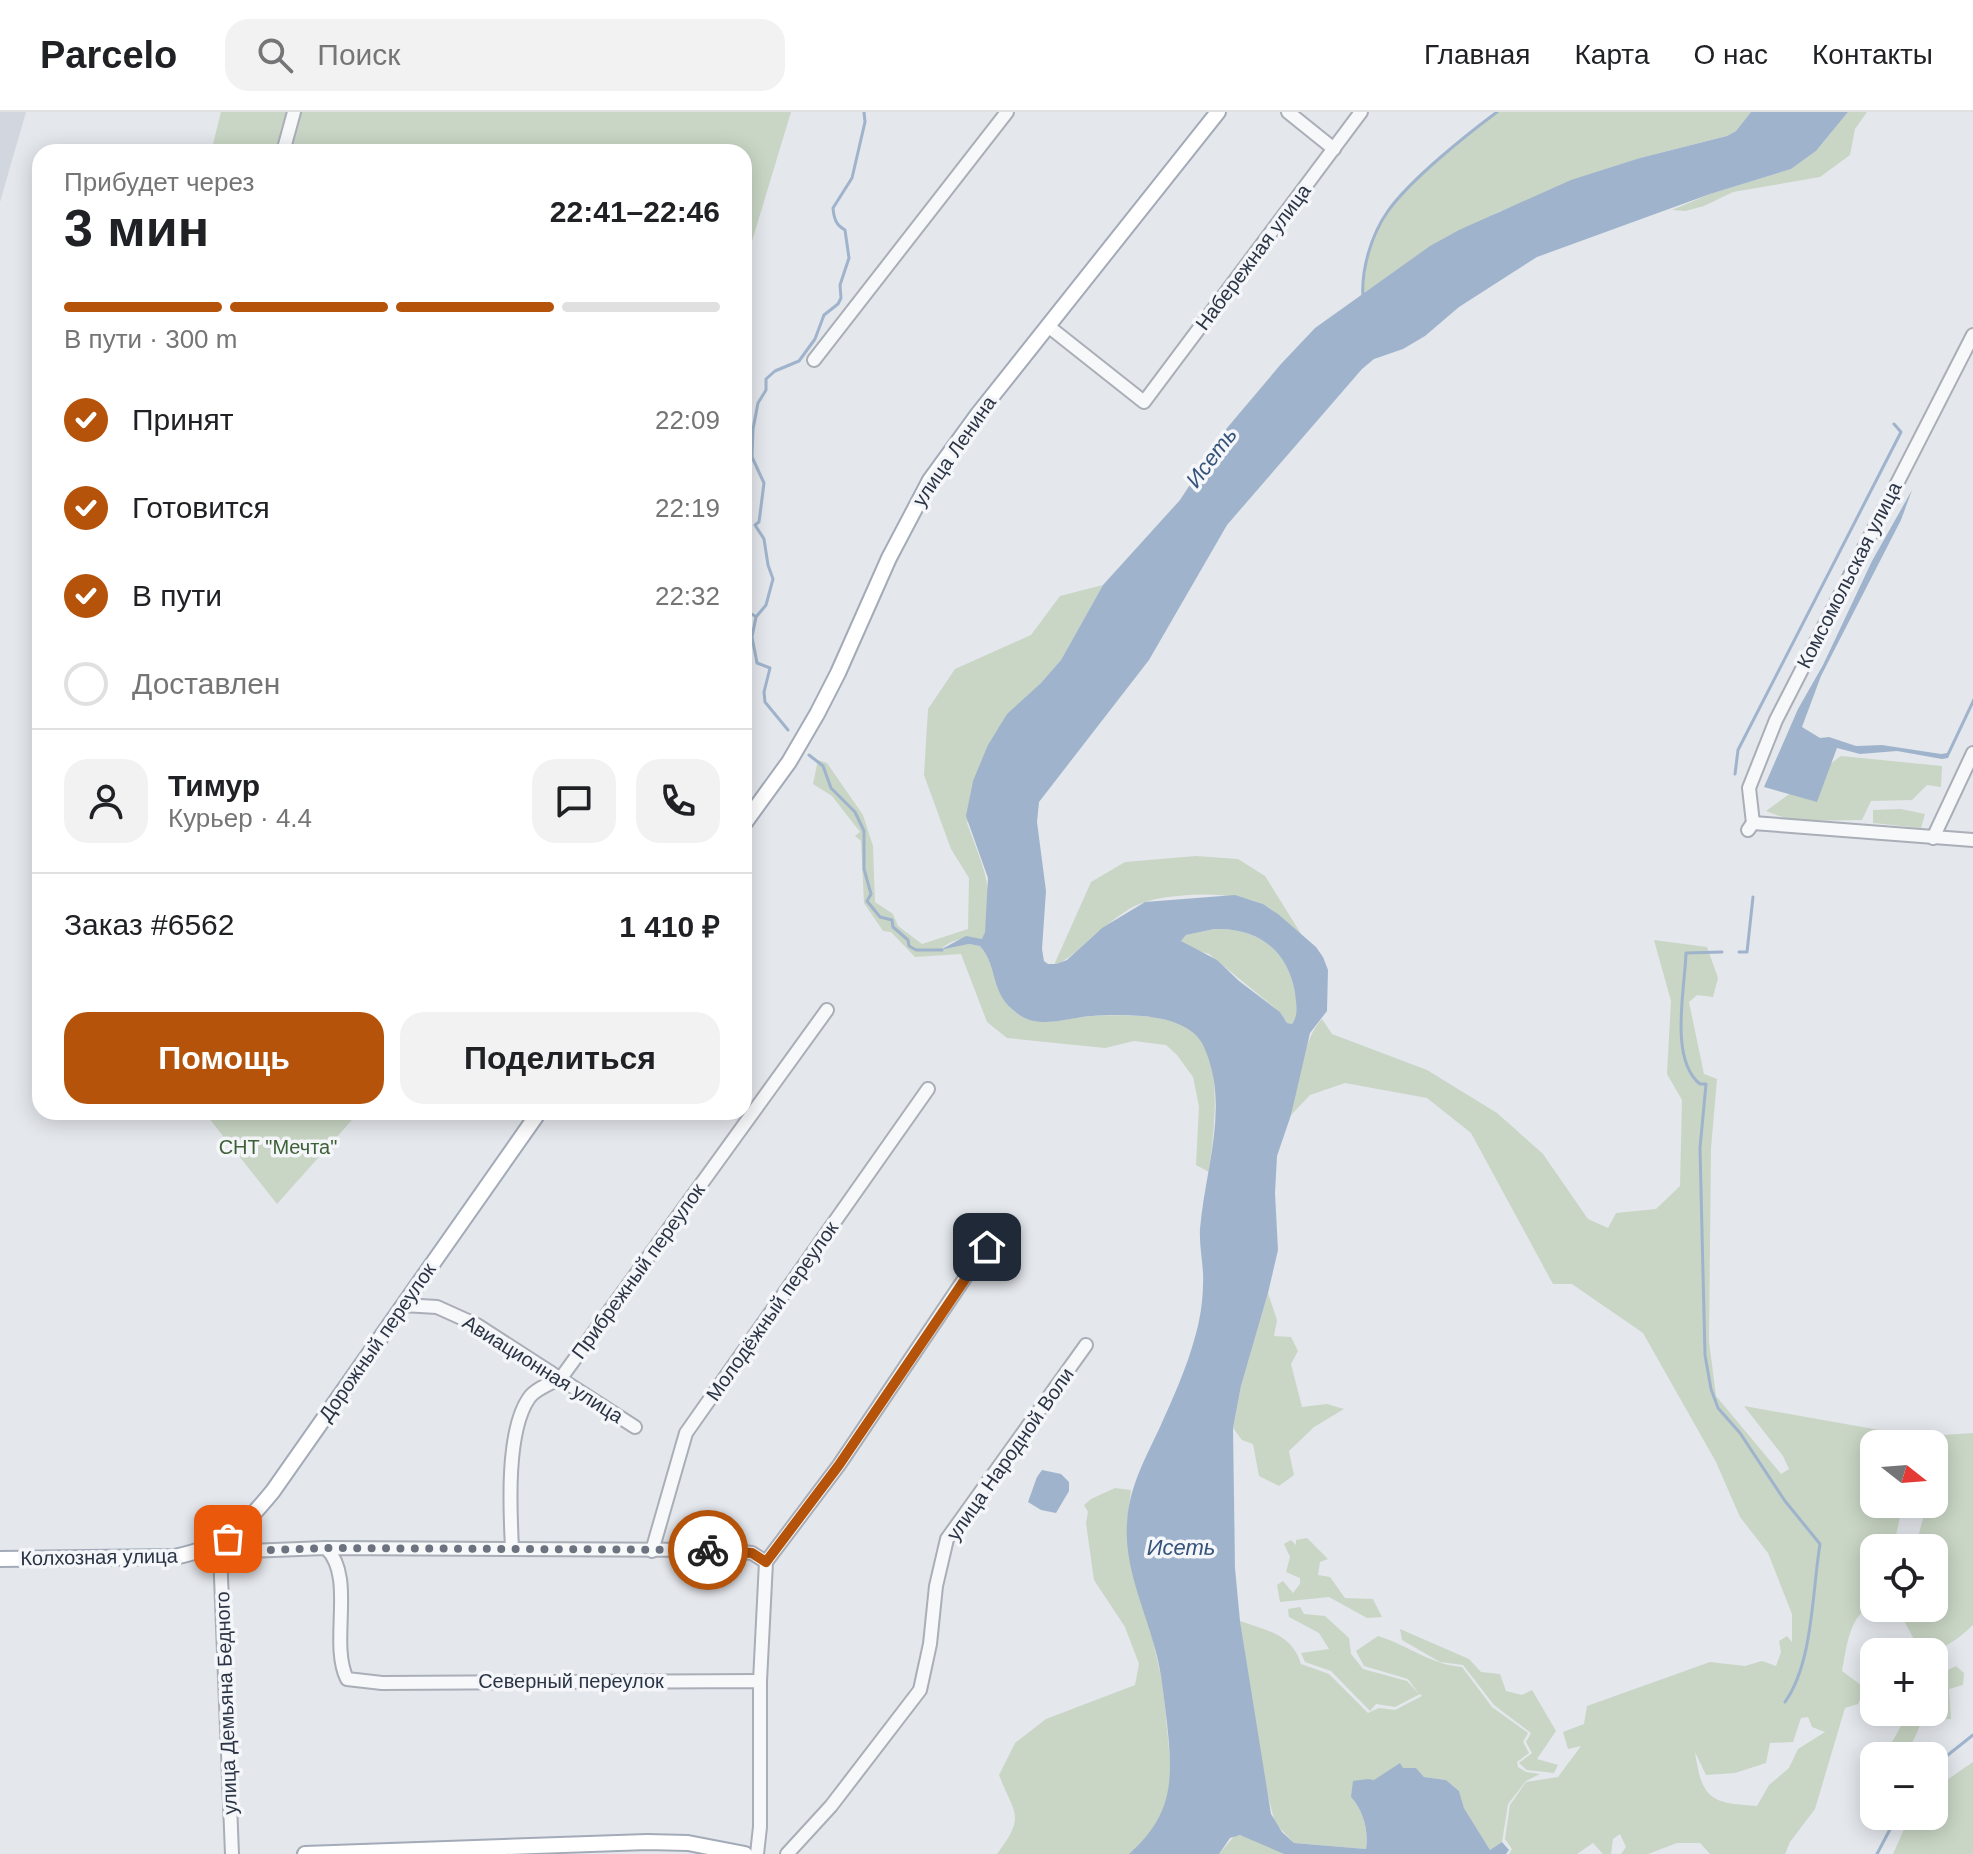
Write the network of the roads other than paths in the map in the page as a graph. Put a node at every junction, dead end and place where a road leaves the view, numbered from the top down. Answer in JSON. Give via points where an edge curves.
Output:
{"nodes":[{"id":1,"x":294,"y":112,"type":"edge"},
{"id":2,"x":1007,"y":112,"type":"edge"},
{"id":3,"x":1218,"y":112,"type":"edge"},
{"id":4,"x":1288,"y":112,"type":"edge"},
{"id":5,"x":1361,"y":112,"type":"edge"},
{"id":6,"x":285,"y":144,"type":"edge"},
{"id":7,"x":1334,"y":149,"type":"junction"},
{"id":8,"x":1048,"y":326,"type":"junction"},
{"id":9,"x":1973,"y":335,"type":"edge"},
{"id":10,"x":814,"y":360,"type":"dead end"},
{"id":11,"x":1973,"y":753,"type":"edge"},
{"id":12,"x":752,"y":812,"type":"edge"},
{"id":13,"x":1933,"y":838,"type":"junction"},
{"id":14,"x":1973,"y":840,"type":"edge"},
{"id":15,"x":827,"y":1010,"type":"dead end"},
{"id":16,"x":928,"y":1089,"type":"dead end"},
{"id":17,"x":752,"y":1114,"type":"edge"},
{"id":18,"x":533,"y":1120,"type":"edge"},
{"id":19,"x":747,"y":1120,"type":"edge"},
{"id":20,"x":1002,"y":1223,"type":"dead end"},
{"id":21,"x":403,"y":1305,"type":"junction"},
{"id":22,"x":1086,"y":1345,"type":"dead end"},
{"id":23,"x":561,"y":1378,"type":"junction"},
{"id":24,"x":635,"y":1427,"type":"dead end"},
{"id":25,"x":326,"y":1548,"type":"junction"},
{"id":26,"x":512,"y":1548,"type":"junction"},
{"id":27,"x":218,"y":1549,"type":"junction"},
{"id":28,"x":652,"y":1551,"type":"junction"},
{"id":29,"x":197,"y":1553,"type":"joint"},
{"id":30,"x":0,"y":1559,"type":"edge"},
{"id":31,"x":766,"y":1562,"type":"junction"},
{"id":32,"x":760,"y":1681,"type":"junction"},
{"id":33,"x":232,"y":1854,"type":"edge"},
{"id":34,"x":305,"y":1854,"type":"edge"},
{"id":35,"x":745,"y":1854,"type":"edge"},
{"id":36,"x":757,"y":1854,"type":"edge"},
{"id":37,"x":787,"y":1854,"type":"edge"}],
"edges":[{"from":1,"to":6,"type":"street"},
{"from":2,"to":10,"type":"street"},
{"from":3,"to":8,"type":"main road","name":"улица Ленина"},
{"from":4,"to":7,"type":"street"},
{"from":5,"to":7,"type":"street","name":"Набережная улица"},
{"from":7,"to":8,"type":"street","name":"Набережная улица","via":[[1144,402]]},
{"from":8,"to":12,"type":"main road","name":"улица Ленина","via":[[930,480],[803,739]]},
{"from":9,"to":13,"type":"street","name":"Комсомольская улица","via":[[1776,720],[1749,788],[1750,826]]},
{"from":11,"to":13,"type":"street"},
{"from":13,"to":14,"type":"street"},
{"from":15,"to":17,"type":"street","name":"Прибрежный переулок"},
{"from":16,"to":28,"type":"street","name":"Молодёжный переулок","via":[[686,1433]]},
{"from":18,"to":21,"type":"main road","name":"Дорожный переулок"},
{"from":19,"to":23,"type":"street","name":"Прибрежный переулок"},
{"from":20,"to":31,"type":"street","via":[[839,1465]]},
{"from":21,"to":23,"type":"street","name":"Авиационная улица","via":[[437,1307],[477,1325]]},
{"from":21,"to":27,"type":"main road","name":"Дорожный переулок","via":[[273,1491]]},
{"from":22,"to":37,"type":"street","name":"улица Народной Воли","via":[[947,1539],[920,1690]]},
{"from":23,"to":24,"type":"street","name":"Авиационная улица"},
{"from":23,"to":26,"type":"street","name":"Прибрежный переулок","via":[[530,1396],[519,1421],[511,1478]]},
{"from":25,"to":26,"type":"street"},
{"from":25,"to":27,"type":"street"},
{"from":25,"to":32,"type":"street","name":"Северный переулок","via":[[335,1556],[339,1575],[341,1665],[347,1679]]},
{"from":26,"to":28,"type":"street"},
{"from":27,"to":29,"type":"main road","name":"Дорожный переулок"},
{"from":27,"to":33,"type":"street","name":"улица Демьяна Бедного"},
{"from":28,"to":31,"type":"street","via":[[725,1550],[752,1553]]},
{"from":29,"to":30,"type":"main road","name":"Колхозная улица"},
{"from":31,"to":32,"type":"street"},
{"from":32,"to":36,"type":"street"},
{"from":34,"to":35,"type":"main road","via":[[647,1842]]}]}
